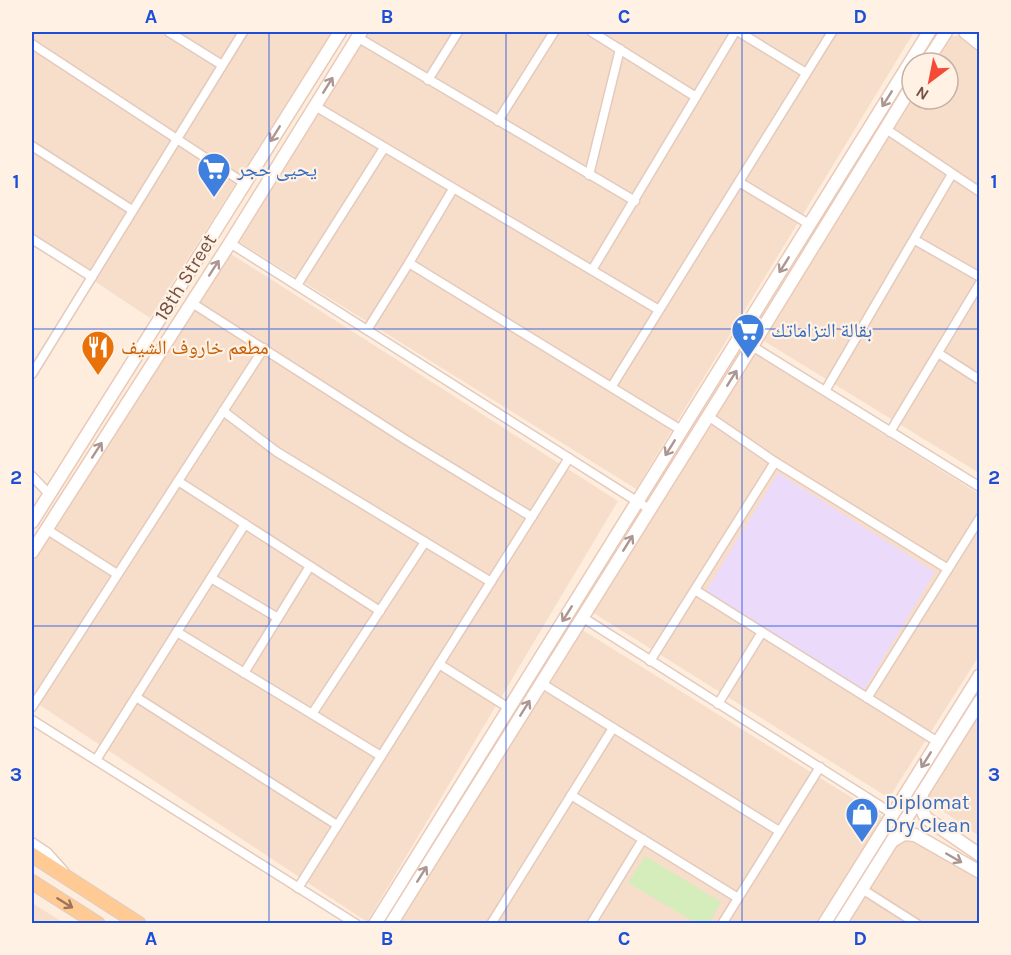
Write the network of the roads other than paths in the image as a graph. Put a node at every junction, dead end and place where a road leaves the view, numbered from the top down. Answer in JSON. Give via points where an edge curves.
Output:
{"nodes":[{"id":1,"x":169,"y":32,"type":"edge"},
{"id":2,"x":243,"y":32,"type":"edge"},
{"id":3,"x":340,"y":32,"type":"edge"},
{"id":4,"x":458,"y":32,"type":"edge"},
{"id":5,"x":555,"y":32,"type":"edge"},
{"id":6,"x":592,"y":32,"type":"edge"},
{"id":7,"x":737,"y":32,"type":"edge"},
{"id":8,"x":832,"y":32,"type":"edge"},
{"id":9,"x":929,"y":32,"type":"edge"},
{"id":10,"x":946,"y":32,"type":"edge"},
{"id":11,"x":964,"y":32,"type":"edge"},
{"id":12,"x":359,"y":34,"type":"edge"},
{"id":13,"x":32,"y":44,"type":"edge"},
{"id":14,"x":980,"y":44,"type":"edge"},
{"id":15,"x":620,"y":49,"type":"junction"},
{"id":16,"x":934,"y":51,"type":"edge"},
{"id":17,"x":222,"y":65,"type":"junction"},
{"id":18,"x":806,"y":73,"type":"junction"},
{"id":19,"x":428,"y":80,"type":"junction"},
{"id":20,"x":696,"y":97,"type":"junction"},
{"id":21,"x":315,"y":106,"type":"junction"},
{"id":22,"x":900,"y":106,"type":"edge"},
{"id":23,"x":498,"y":121,"type":"junction"},
{"id":24,"x":886,"y":129,"type":"junction"},
{"id":25,"x":176,"y":140,"type":"junction"},
{"id":26,"x":32,"y":146,"type":"edge"},
{"id":27,"x":384,"y":148,"type":"junction"},
{"id":28,"x":952,"y":174,"type":"junction"},
{"id":29,"x":589,"y":175,"type":"junction"},
{"id":30,"x":739,"y":182,"type":"junction"},
{"id":31,"x":244,"y":183,"type":"junction"},
{"id":32,"x":453,"y":189,"type":"junction"},
{"id":33,"x":980,"y":192,"type":"edge"},
{"id":34,"x":634,"y":201,"type":"junction"},
{"id":35,"x":132,"y":210,"type":"junction"},
{"id":36,"x":809,"y":224,"type":"junction"},
{"id":37,"x":32,"y":239,"type":"edge"},
{"id":38,"x":915,"y":240,"type":"junction"},
{"id":39,"x":230,"y":243,"type":"junction"},
{"id":40,"x":409,"y":263,"type":"junction"},
{"id":41,"x":591,"y":270,"type":"junction"},
{"id":42,"x":92,"y":278,"type":"junction"},
{"id":43,"x":980,"y":278,"type":"edge"},
{"id":44,"x":980,"y":283,"type":"edge"},
{"id":45,"x":297,"y":285,"type":"junction"},
{"id":46,"x":192,"y":303,"type":"junction"},
{"id":47,"x":659,"y":310,"type":"junction"},
{"id":48,"x":367,"y":330,"type":"junction"},
{"id":49,"x":752,"y":346,"type":"junction"},
{"id":50,"x":264,"y":348,"type":"junction"},
{"id":51,"x":938,"y":353,"type":"junction"},
{"id":52,"x":32,"y":374,"type":"edge"},
{"id":53,"x":980,"y":380,"type":"edge"},
{"id":54,"x":612,"y":386,"type":"junction"},
{"id":55,"x":825,"y":391,"type":"junction"},
{"id":56,"x":223,"y":411,"type":"junction"},
{"id":57,"x":708,"y":416,"type":"junction"},
{"id":58,"x":681,"y":430,"type":"junction"},
{"id":59,"x":890,"y":432,"type":"junction"},
{"id":60,"x":83,"y":440,"type":"junction"},
{"id":61,"x":568,"y":458,"type":"junction"},
{"id":62,"x":775,"y":462,"type":"junction"},
{"id":63,"x":32,"y":476,"type":"edge"},
{"id":64,"x":178,"y":481,"type":"junction"},
{"id":65,"x":980,"y":488,"type":"edge"},
{"id":66,"x":49,"y":494,"type":"junction"},
{"id":67,"x":637,"y":502,"type":"junction"},
{"id":68,"x":649,"y":509,"type":"junction"},
{"id":69,"x":532,"y":517,"type":"junction"},
{"id":70,"x":980,"y":518,"type":"edge"},
{"id":71,"x":32,"y":522,"type":"edge"},
{"id":72,"x":245,"y":524,"type":"junction"},
{"id":73,"x":46,"y":529,"type":"junction"},
{"id":74,"x":425,"y":542,"type":"junction"},
{"id":75,"x":32,"y":552,"type":"edge"},
{"id":76,"x":310,"y":566,"type":"junction"},
{"id":77,"x":948,"y":569,"type":"junction"},
{"id":78,"x":117,"y":574,"type":"junction"},
{"id":79,"x":211,"y":578,"type":"junction"},
{"id":80,"x":491,"y":582,"type":"junction"},
{"id":81,"x":695,"y":590,"type":"junction"},
{"id":82,"x":380,"y":611,"type":"junction"},
{"id":83,"x":582,"y":617,"type":"junction"},
{"id":84,"x":278,"y":618,"type":"junction"},
{"id":85,"x":177,"y":632,"type":"junction"},
{"id":86,"x":762,"y":632,"type":"junction"},
{"id":87,"x":650,"y":661,"type":"junction"},
{"id":88,"x":439,"y":664,"type":"junction"},
{"id":89,"x":244,"y":673,"type":"junction"},
{"id":90,"x":980,"y":675,"type":"edge"},
{"id":91,"x":541,"y":683,"type":"junction"},
{"id":92,"x":136,"y":697,"type":"junction"},
{"id":93,"x":867,"y":698,"type":"junction"},
{"id":94,"x":980,"y":701,"type":"edge"},
{"id":95,"x":718,"y":704,"type":"junction"},
{"id":96,"x":32,"y":707,"type":"edge"},
{"id":97,"x":509,"y":708,"type":"junction"},
{"id":98,"x":312,"y":714,"type":"junction"},
{"id":99,"x":32,"y":720,"type":"edge"},
{"id":100,"x":613,"y":728,"type":"junction"},
{"id":101,"x":938,"y":742,"type":"junction"},
{"id":102,"x":381,"y":756,"type":"junction"},
{"id":103,"x":96,"y":760,"type":"junction"},
{"id":104,"x":820,"y":767,"type":"junction"},
{"id":105,"x":922,"y":794,"type":"junction"},
{"id":106,"x":571,"y":795,"type":"junction"},
{"id":107,"x":893,"y":814,"type":"junction"},
{"id":108,"x":932,"y":824,"type":"junction"},
{"id":109,"x":337,"y":825,"type":"junction"},
{"id":110,"x":779,"y":831,"type":"junction"},
{"id":111,"x":879,"y":836,"type":"junction"},
{"id":112,"x":643,"y":839,"type":"junction"},
{"id":113,"x":922,"y":839,"type":"junction"},
{"id":114,"x":32,"y":842,"type":"edge"},
{"id":115,"x":891,"y":842,"type":"junction"},
{"id":116,"x":32,"y":855,"type":"edge"},
{"id":117,"x":980,"y":855,"type":"edge"},
{"id":118,"x":980,"y":872,"type":"edge"},
{"id":119,"x":32,"y":882,"type":"edge"},
{"id":120,"x":74,"y":883,"type":"junction"},
{"id":121,"x":298,"y":888,"type":"junction"},
{"id":122,"x":862,"y":888,"type":"junction"},
{"id":123,"x":738,"y":898,"type":"junction"},
{"id":124,"x":98,"y":924,"type":"edge"},
{"id":125,"x":140,"y":924,"type":"edge"},
{"id":126,"x":356,"y":924,"type":"edge"},
{"id":127,"x":375,"y":924,"type":"edge"},
{"id":128,"x":391,"y":924,"type":"edge"},
{"id":129,"x":491,"y":924,"type":"edge"},
{"id":130,"x":591,"y":924,"type":"edge"},
{"id":131,"x":722,"y":924,"type":"edge"},
{"id":132,"x":824,"y":924,"type":"edge"},
{"id":133,"x":840,"y":924,"type":"edge"},
{"id":134,"x":917,"y":924,"type":"edge"}],
"edges":[{"from":1,"to":17,"type":"street"},
{"from":2,"to":17,"type":"street"},
{"from":3,"to":31,"type":"street","name":"18th Street","one_way":true},
{"from":4,"to":19,"type":"street"},
{"from":5,"to":23,"type":"street"},
{"from":6,"to":15,"type":"street"},
{"from":7,"to":18,"type":"street"},
{"from":7,"to":20,"type":"street"},
{"from":8,"to":18,"type":"street"},
{"from":9,"to":36,"type":"street","one_way":true},
{"from":10,"to":16,"type":"street"},
{"from":11,"to":14,"type":"street"},
{"from":12,"to":19,"type":"street"},
{"from":21,"to":12,"type":"street","one_way":true},
{"from":13,"to":25,"type":"street"},
{"from":15,"to":20,"type":"street"},
{"from":15,"to":29,"type":"street"},
{"from":17,"to":25,"type":"street"},
{"from":18,"to":30,"type":"street"},
{"from":19,"to":23,"type":"street"},
{"from":20,"to":34,"type":"street"},
{"from":21,"to":27,"type":"street"},
{"from":21,"to":39,"type":"street"},
{"from":22,"to":24,"type":"street"},
{"from":23,"to":29,"type":"street"},
{"from":24,"to":28,"type":"street"},
{"from":24,"to":49,"type":"street"},
{"from":25,"to":31,"type":"street"},
{"from":25,"to":35,"type":"street"},
{"from":26,"to":35,"type":"street"},
{"from":27,"to":32,"type":"street"},
{"from":27,"to":45,"type":"street"},
{"from":28,"to":33,"type":"street"},
{"from":28,"to":38,"type":"street"},
{"from":29,"to":34,"type":"street"},
{"from":30,"to":36,"type":"street"},
{"from":30,"to":47,"type":"street"},
{"from":31,"to":60,"type":"street","name":"18th Street"},
{"from":32,"to":40,"type":"street"},
{"from":32,"to":41,"type":"street"},
{"from":34,"to":41,"type":"street"},
{"from":35,"to":42,"type":"street"},
{"from":36,"to":58,"type":"street","one_way":true},
{"from":37,"to":42,"type":"street"},
{"from":38,"to":43,"type":"street"},
{"from":38,"to":55,"type":"street"},
{"from":39,"to":45,"type":"street"},
{"from":46,"to":39,"type":"street","one_way":true},
{"from":40,"to":48,"type":"street"},
{"from":40,"to":54,"type":"street"},
{"from":41,"to":47,"type":"street"},
{"from":42,"to":52,"type":"street"},
{"from":44,"to":51,"type":"street"},
{"from":45,"to":48,"type":"street"},
{"from":46,"to":50,"type":"street"},
{"from":73,"to":46,"type":"street","one_way":true},
{"from":47,"to":54,"type":"street"},
{"from":48,"to":61,"type":"street"},
{"from":49,"to":55,"type":"street"},
{"from":57,"to":49,"type":"street","one_way":true},
{"from":50,"to":56,"type":"street"},
{"from":50,"to":69,"type":"street"},
{"from":51,"to":53,"type":"street"},
{"from":51,"to":59,"type":"street"},
{"from":54,"to":58,"type":"street"},
{"from":55,"to":59,"type":"street"},
{"from":56,"to":64,"type":"street"},
{"from":56,"to":74,"type":"street","via":[[277,452]]},
{"from":57,"to":62,"type":"street"},
{"from":57,"to":68,"type":"street"},
{"from":58,"to":67,"type":"street","one_way":true},
{"from":59,"to":65,"type":"street"},
{"from":60,"to":66,"type":"street","name":"18th Street"},
{"from":60,"to":73,"type":"street","via":[[73,469],[46,513]]},
{"from":61,"to":67,"type":"street"},
{"from":61,"to":69,"type":"street"},
{"from":62,"to":77,"type":"street"},
{"from":62,"to":81,"type":"street"},
{"from":63,"to":66,"type":"street"},
{"from":64,"to":72,"type":"street"},
{"from":64,"to":78,"type":"street"},
{"from":66,"to":71,"type":"street","name":"18th Street"},
{"from":67,"to":68,"type":"street"},
{"from":67,"to":97,"type":"street","one_way":true},
{"from":83,"to":68,"type":"street","one_way":true},
{"from":69,"to":80,"type":"street"},
{"from":70,"to":77,"type":"street"},
{"from":72,"to":76,"type":"street"},
{"from":72,"to":79,"type":"street"},
{"from":73,"to":75,"type":"street"},
{"from":73,"to":78,"type":"street"},
{"from":74,"to":80,"type":"street"},
{"from":74,"to":82,"type":"street"},
{"from":76,"to":82,"type":"street"},
{"from":76,"to":84,"type":"street"},
{"from":77,"to":93,"type":"street"},
{"from":78,"to":96,"type":"street"},
{"from":79,"to":84,"type":"street"},
{"from":79,"to":85,"type":"street"},
{"from":80,"to":88,"type":"street"},
{"from":81,"to":86,"type":"street"},
{"from":81,"to":87,"type":"street"},
{"from":82,"to":98,"type":"street"},
{"from":83,"to":87,"type":"street"},
{"from":83,"to":91,"type":"street"},
{"from":84,"to":89,"type":"street"},
{"from":85,"to":89,"type":"street"},
{"from":85,"to":92,"type":"street"},
{"from":86,"to":93,"type":"street"},
{"from":86,"to":95,"type":"street"},
{"from":87,"to":95,"type":"street"},
{"from":88,"to":97,"type":"street"},
{"from":88,"to":102,"type":"street"},
{"from":89,"to":98,"type":"street"},
{"from":90,"to":101,"type":"street"},
{"from":91,"to":100,"type":"street"},
{"from":128,"to":91,"type":"street","one_way":true},
{"from":92,"to":103,"type":"street"},
{"from":92,"to":109,"type":"street"},
{"from":93,"to":101,"type":"street"},
{"from":94,"to":105,"type":"street"},
{"from":95,"to":104,"type":"street"},
{"from":97,"to":127,"type":"street"},
{"from":98,"to":102,"type":"street"},
{"from":99,"to":103,"type":"street"},
{"from":100,"to":106,"type":"street"},
{"from":100,"to":110,"type":"street"},
{"from":101,"to":107,"type":"street","one_way":true},
{"from":102,"to":109,"type":"street"},
{"from":103,"to":121,"type":"street"},
{"from":104,"to":107,"type":"street"},
{"from":104,"to":110,"type":"street"},
{"from":105,"to":108,"type":"street","via":[[923,814]]},
{"from":105,"to":115,"type":"street"},
{"from":106,"to":112,"type":"street"},
{"from":106,"to":129,"type":"street"},
{"from":107,"to":111,"type":"street"},
{"from":108,"to":113,"type":"street","via":[[921,825]]},
{"from":108,"to":117,"type":"street"},
{"from":109,"to":121,"type":"street"},
{"from":110,"to":123,"type":"street"},
{"from":111,"to":122,"type":"street","via":[[858,881]]},
{"from":111,"to":132,"type":"street"},
{"from":112,"to":123,"type":"street"},
{"from":112,"to":130,"type":"street"},
{"from":113,"to":115,"type":"street","via":[[904,834]]},
{"from":113,"to":118,"type":"street","one_way":true},
{"from":114,"to":120,"type":"street","via":[[47,852]]},
{"from":115,"to":122,"type":"street"},
{"from":116,"to":120,"type":"main road"},
{"from":119,"to":124,"type":"main road","one_way":true},
{"from":120,"to":125,"type":"main road"},
{"from":121,"to":126,"type":"street"},
{"from":122,"to":133,"type":"street"},
{"from":122,"to":134,"type":"street"},
{"from":123,"to":131,"type":"street"}]}
